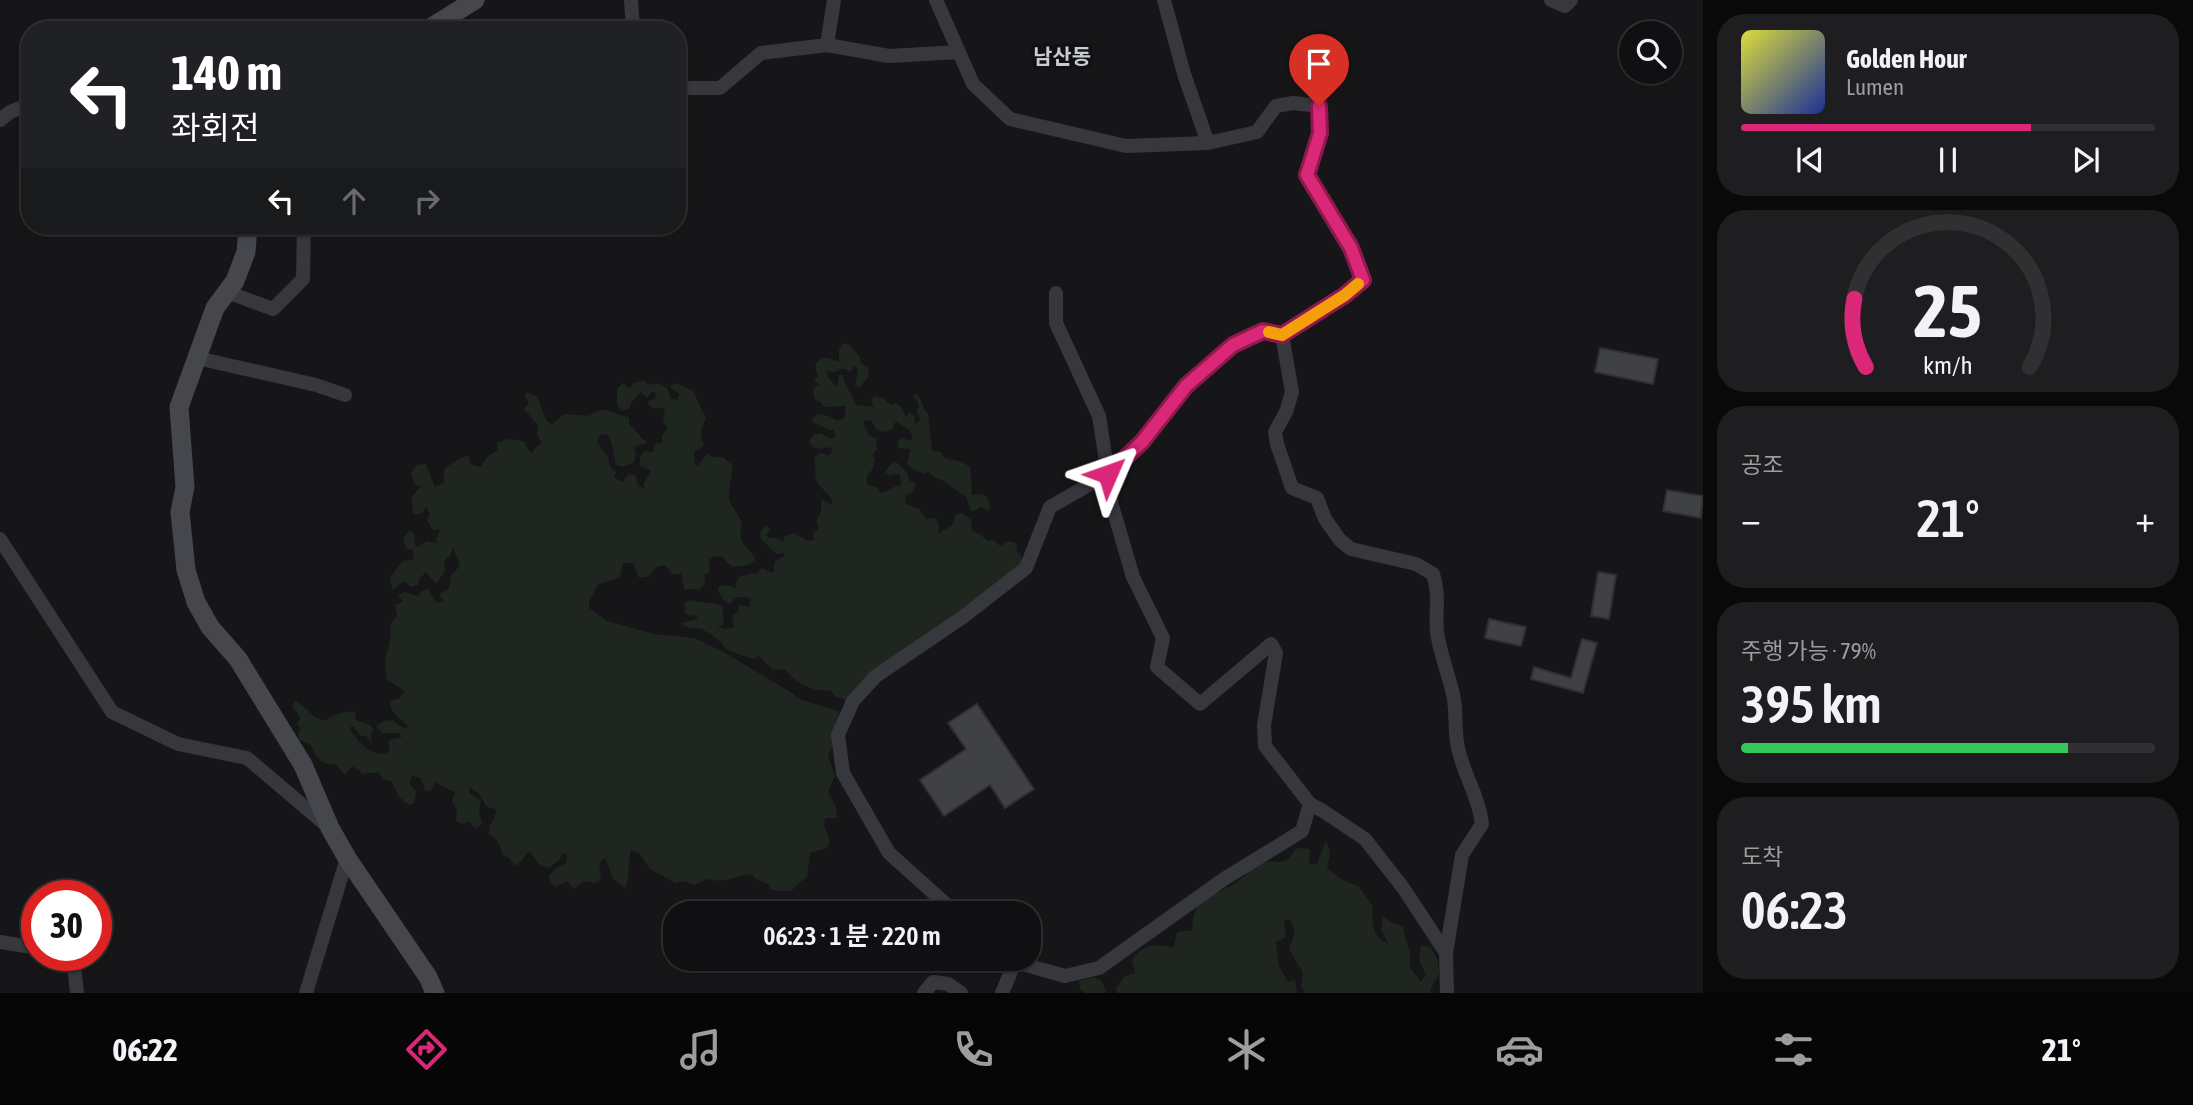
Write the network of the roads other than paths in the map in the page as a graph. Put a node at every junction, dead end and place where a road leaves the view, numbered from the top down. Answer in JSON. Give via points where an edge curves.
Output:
{"nodes":[{"id":1,"x":475,"y":0,"type":"edge"},
{"id":2,"x":631,"y":0,"type":"edge"},
{"id":3,"x":834,"y":0,"type":"edge"},
{"id":4,"x":936,"y":0,"type":"edge"},
{"id":5,"x":1164,"y":0,"type":"edge"},
{"id":6,"x":1551,"y":0,"type":"edge"},
{"id":7,"x":1572,"y":0,"type":"edge"},
{"id":8,"x":441,"y":21,"type":"edge"},
{"id":9,"x":632,"y":21,"type":"edge"},
{"id":10,"x":827,"y":45,"type":"junction"},
{"id":11,"x":959,"y":52,"type":"junction"},
{"id":12,"x":686,"y":88,"type":"edge"},
{"id":13,"x":21,"y":108,"type":"edge"},
{"id":14,"x":0,"y":120,"type":"edge"},
{"id":15,"x":1208,"y":143,"type":"junction"},
{"id":16,"x":247,"y":235,"type":"edge"},
{"id":17,"x":304,"y":235,"type":"edge"},
{"id":18,"x":227,"y":292,"type":"junction"},
{"id":19,"x":1056,"y":293,"type":"dead end"},
{"id":20,"x":1282,"y":335,"type":"junction"},
{"id":21,"x":197,"y":358,"type":"junction"},
{"id":22,"x":345,"y":395,"type":"dead end"},
{"id":23,"x":1108,"y":474,"type":"junction"},
{"id":24,"x":0,"y":539,"type":"edge"},
{"id":25,"x":1310,"y":804,"type":"junction"},
{"id":26,"x":330,"y":828,"type":"junction"},
{"id":27,"x":348,"y":858,"type":"junction"},
{"id":28,"x":943,"y":901,"type":"edge"},
{"id":29,"x":0,"y":942,"type":"edge"},
{"id":30,"x":21,"y":945,"type":"edge"},
{"id":31,"x":1446,"y":953,"type":"junction"},
{"id":32,"x":1041,"y":969,"type":"edge"},
{"id":33,"x":75,"y":971,"type":"edge"},
{"id":34,"x":1010,"y":971,"type":"edge"},
{"id":35,"x":77,"y":993,"type":"edge"},
{"id":36,"x":306,"y":993,"type":"edge"},
{"id":37,"x":435,"y":993,"type":"edge"},
{"id":38,"x":924,"y":993,"type":"edge"},
{"id":39,"x":961,"y":993,"type":"edge"},
{"id":40,"x":1002,"y":993,"type":"edge"},
{"id":41,"x":1447,"y":993,"type":"edge"}],
"edges":[{"from":1,"to":8,"type":"street"},
{"from":2,"to":9,"type":"street"},
{"from":3,"to":10,"type":"street"},
{"from":4,"to":11,"type":"street"},
{"from":5,"to":15,"type":"street"},
{"from":6,"to":7,"type":"street","via":[[1564,6]]},
{"from":10,"to":11,"type":"street","via":[[889,56]]},
{"from":10,"to":12,"type":"street","via":[[761,53],[720,88]]},
{"from":11,"to":15,"type":"street","via":[[974,84],[1010,119],[1126,146]]},
{"from":13,"to":14,"type":"street"},
{"from":15,"to":20,"type":"street","via":[[1257,132],[1276,106],[1319,106],[1320,133],[1307,175],[1351,248],[1363,280]]},
{"from":16,"to":18,"type":"street","via":[[246,252]]},
{"from":17,"to":18,"type":"street","via":[[303,279],[273,309]]},
{"from":18,"to":21,"type":"street","via":[[215,308]]},
{"from":19,"to":23,"type":"street","via":[[1056,323],[1099,416]]},
{"from":20,"to":23,"type":"street","via":[[1263,331],[1233,345],[1186,386],[1142,442]]},
{"from":20,"to":31,"type":"street","via":[[1293,393],[1275,432],[1292,488],[1317,498],[1325,519],[1351,550],[1416,564],[1433,574],[1438,588],[1437,628],[1454,697],[1457,744],[1482,824],[1462,855]]},
{"from":21,"to":22,"type":"street"},
{"from":21,"to":26,"type":"street","via":[[179,407],[185,487],[180,512],[186,570],[195,602],[209,627],[238,659],[303,765]]},
{"from":23,"to":25,"type":"street","via":[[1104,478],[1133,577],[1163,639],[1157,667],[1200,704],[1270,644],[1276,653],[1265,746]]},
{"from":23,"to":28,"type":"street","via":[[1050,507],[1026,568],[876,676],[853,701],[838,735],[843,773],[890,853]]},
{"from":24,"to":26,"type":"street","via":[[112,712],[178,744],[247,758]]},
{"from":25,"to":31,"type":"street","via":[[1365,839]]},
{"from":25,"to":32,"type":"street","via":[[1301,831],[1099,968],[1065,976]]},
{"from":26,"to":27,"type":"street"},
{"from":27,"to":36,"type":"street"},
{"from":27,"to":37,"type":"street"},
{"from":29,"to":30,"type":"street"},
{"from":31,"to":41,"type":"street"},
{"from":33,"to":35,"type":"street"},
{"from":34,"to":40,"type":"street"},
{"from":38,"to":39,"type":"street","via":[[933,982],[948,984]]}]}
